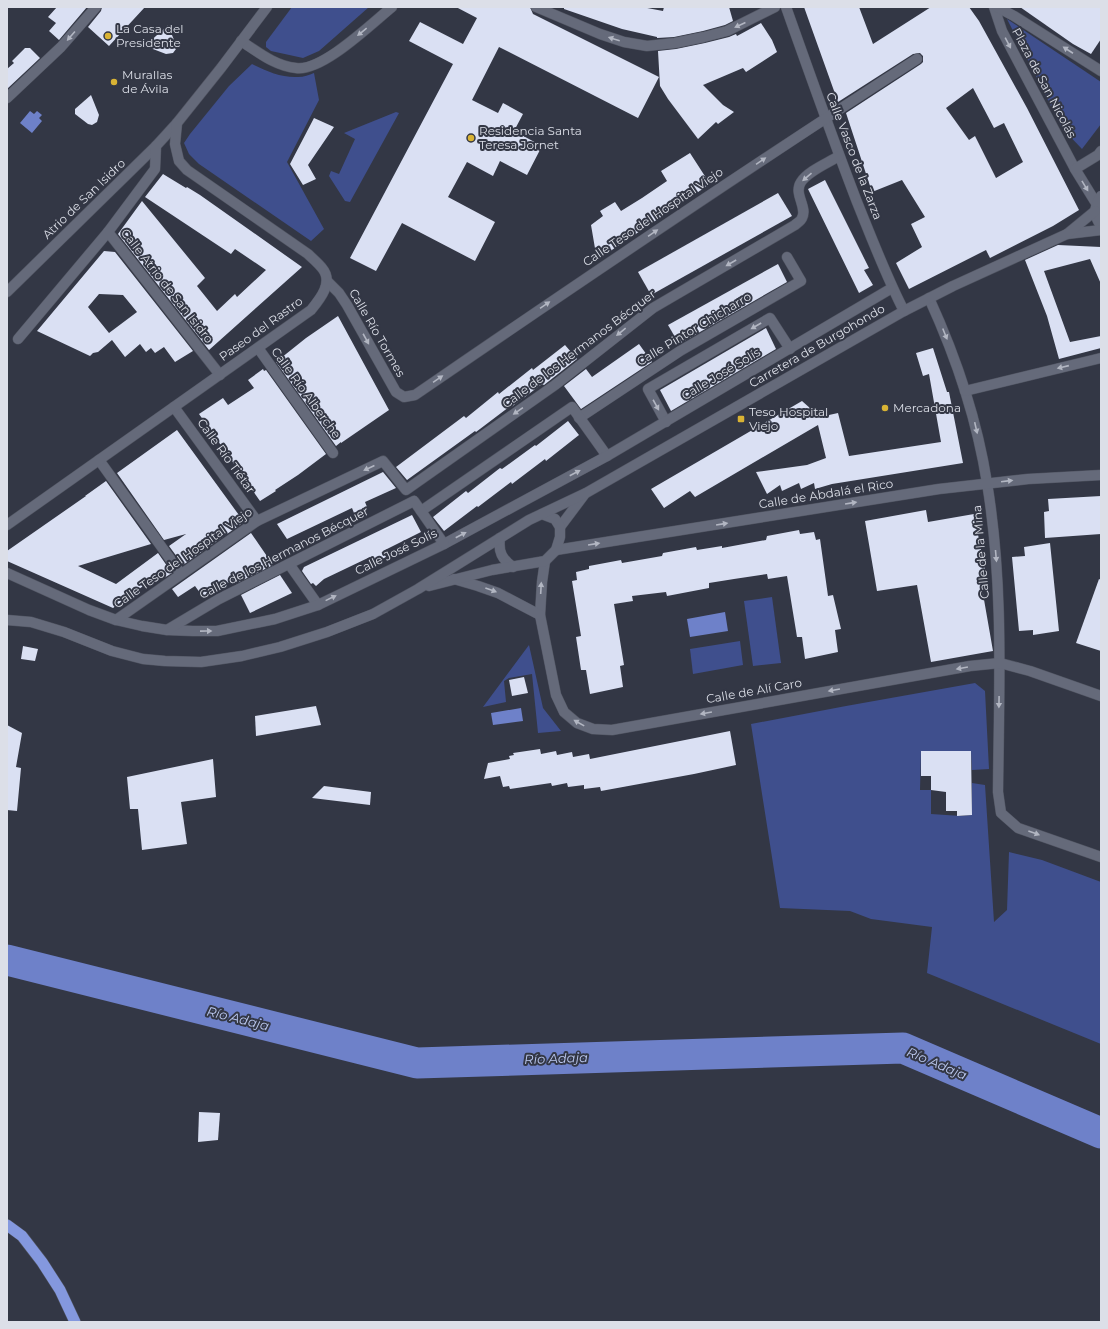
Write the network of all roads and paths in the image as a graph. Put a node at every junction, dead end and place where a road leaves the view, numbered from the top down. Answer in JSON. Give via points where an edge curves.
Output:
{"nodes":[{"id":1,"x":96,"y":7,"type":"edge"},
{"id":2,"x":267,"y":7,"type":"edge"},
{"id":3,"x":392,"y":7,"type":"edge"},
{"id":4,"x":536,"y":7,"type":"edge"},
{"id":5,"x":775,"y":7,"type":"edge"},
{"id":6,"x":786,"y":7,"type":"edge"},
{"id":7,"x":995,"y":7,"type":"edge"},
{"id":8,"x":241,"y":41,"type":"junction"},
{"id":9,"x":917,"y":59,"type":"dead end"},
{"id":10,"x":1101,"y":71,"type":"edge"},
{"id":11,"x":7,"y":98,"type":"edge"},
{"id":12,"x":825,"y":118,"type":"junction"},
{"id":13,"x":177,"y":123,"type":"junction"},
{"id":14,"x":156,"y":146,"type":"junction"},
{"id":15,"x":839,"y":156,"type":"junction"},
{"id":16,"x":1100,"y":156,"type":"edge"},
{"id":17,"x":1075,"y":169,"type":"junction"},
{"id":18,"x":1097,"y":203,"type":"edge"},
{"id":19,"x":1101,"y":226,"type":"edge"},
{"id":20,"x":1101,"y":230,"type":"edge"},
{"id":21,"x":108,"y":232,"type":"junction"},
{"id":22,"x":1067,"y":234,"type":"junction"},
{"id":23,"x":787,"y":257,"type":"dead end"},
{"id":24,"x":327,"y":281,"type":"junction"},
{"id":25,"x":892,"y":288,"type":"junction"},
{"id":26,"x":7,"y":292,"type":"edge"},
{"id":27,"x":929,"y":298,"type":"junction"},
{"id":28,"x":904,"y":311,"type":"junction"},
{"id":29,"x":18,"y":339,"type":"dead end"},
{"id":30,"x":258,"y":348,"type":"junction"},
{"id":31,"x":790,"y":349,"type":"junction"},
{"id":32,"x":1101,"y":358,"type":"edge"},
{"id":33,"x":220,"y":375,"type":"junction"},
{"id":34,"x":965,"y":391,"type":"junction"},
{"id":35,"x":404,"y":397,"type":"joint"},
{"id":36,"x":174,"y":407,"type":"junction"},
{"id":37,"x":579,"y":418,"type":"junction"},
{"id":38,"x":666,"y":422,"type":"junction"},
{"id":39,"x":333,"y":453,"type":"dead end"},
{"id":40,"x":607,"y":456,"type":"junction"},
{"id":41,"x":99,"y":460,"type":"junction"},
{"id":42,"x":1101,"y":475,"type":"edge"},
{"id":43,"x":988,"y":484,"type":"junction"},
{"id":44,"x":406,"y":490,"type":"joint"},
{"id":45,"x":586,"y":494,"type":"junction"},
{"id":46,"x":421,"y":511,"type":"junction"},
{"id":47,"x":542,"y":514,"type":"junction"},
{"id":48,"x":257,"y":521,"type":"junction"},
{"id":49,"x":7,"y":525,"type":"edge"},
{"id":50,"x":560,"y":527,"type":"junction"},
{"id":51,"x":500,"y":538,"type":"junction"},
{"id":52,"x":444,"y":544,"type":"junction"},
{"id":53,"x":556,"y":550,"type":"junction"},
{"id":54,"x":545,"y":561,"type":"junction"},
{"id":55,"x":289,"y":564,"type":"junction"},
{"id":56,"x":513,"y":567,"type":"junction"},
{"id":57,"x":7,"y":573,"type":"edge"},
{"id":58,"x":181,"y":574,"type":"junction"},
{"id":59,"x":454,"y":579,"type":"junction"},
{"id":60,"x":418,"y":589,"type":"junction"},
{"id":61,"x":318,"y":605,"type":"junction"},
{"id":62,"x":540,"y":615,"type":"junction"},
{"id":63,"x":7,"y":620,"type":"edge"},
{"id":64,"x":116,"y":620,"type":"junction"},
{"id":65,"x":168,"y":630,"type":"junction"},
{"id":66,"x":1000,"y":663,"type":"junction"},
{"id":67,"x":1101,"y":696,"type":"edge"},
{"id":68,"x":1101,"y":858,"type":"edge"},
{"id":69,"x":7,"y":1225,"type":"edge"},
{"id":70,"x":75,"y":1322,"type":"edge"}],
"edges":[{"from":1,"to":11,"type":"street","one_way":true,"via":[[61,47]]},
{"from":2,"to":8,"type":"street"},
{"from":3,"to":8,"type":"street","one_way":true,"via":[[340,49],[311,67],[297,69],[283,66]]},
{"from":5,"to":4,"type":"street","one_way":true,"via":[[728,31],[675,44],[647,46],[600,34]]},
{"from":6,"to":12,"type":"street","name":"Calle Vasco de la Zarza"},
{"from":10,"to":7,"type":"street","name":"Plaza de San Nicolás","one_way":true,"via":[[1014,16]]},
{"from":7,"to":17,"type":"street","name":"Plaza de San Nicolás","one_way":true,"via":[[1002,31]]},
{"from":8,"to":13,"type":"street"},
{"from":9,"to":12,"type":"street","name":"Calle Teso del Hospital Viejo"},
{"from":12,"to":15,"type":"street","name":"Calle Vasco de la Zarza"},
{"from":35,"to":12,"type":"street","name":"Calle Teso del Hospital Viejo","one_way":true,"via":[[415,395]]},
{"from":13,"to":14,"type":"street","name":"Atrio de San Isidro"},
{"from":13,"to":24,"type":"street","via":[[175,144],[179,161],[187,170],[308,254],[323,268]]},
{"from":14,"to":21,"type":"street","name":"Calle Atrio de San Isidro","via":[[155,169]]},
{"from":14,"to":26,"type":"street","name":"Atrio de San Isidro"},
{"from":15,"to":25,"type":"street","name":"Calle Vasco de la Zarza"},
{"from":15,"to":44,"type":"street","name":"Calle de los Hermanos Bécquer","one_way":true,"via":[[806,176],[800,183],[798,193],[803,210],[802,218],[796,225],[653,308],[555,385]]},
{"from":16,"to":17,"type":"street"},
{"from":17,"to":18,"type":"street","name":"Plaza de San Nicolás","one_way":true},
{"from":18,"to":19,"type":"street","name":"Plaza de San Nicolás","via":[[1097,221]]},
{"from":18,"to":22,"type":"street","name":"Carretera de Burgohondo"},
{"from":20,"to":22,"type":"street","name":"Carretera de Burgohondo"},
{"from":21,"to":29,"type":"street","name":"Calle Atrio de San Isidro"},
{"from":21,"to":33,"type":"street","name":"Calle Atrio de San Isidro"},
{"from":22,"to":27,"type":"street","name":"Carretera de Burgohondo"},
{"from":23,"to":37,"type":"street","name":"Calle Pintor Chicharro","via":[[801,281],[680,351]]},
{"from":24,"to":30,"type":"street","name":"Paseo del Rastro","via":[[322,295],[311,310]]},
{"from":24,"to":35,"type":"street","name":"Calle Río Tormes","one_way":true,"via":[[347,305],[396,392]]},
{"from":25,"to":28,"type":"street","name":"Calle Vasco de la Zarza"},
{"from":25,"to":31,"type":"street","name":"Calle José Solís"},
{"from":27,"to":28,"type":"street","name":"Carretera de Burgohondo"},
{"from":27,"to":34,"type":"street","name":"Calle de la Mina","one_way":true,"via":[[945,333]]},
{"from":28,"to":45,"type":"street","name":"Carretera de Burgohondo"},
{"from":30,"to":33,"type":"street","name":"Paseo del Rastro"},
{"from":30,"to":39,"type":"street","name":"Calle Río Alberche"},
{"from":31,"to":38,"type":"street","name":"Calle José Solís"},
{"from":31,"to":38,"type":"street","name":"Calle José Solís","one_way":true,"via":[[770,318],[648,389]]},
{"from":32,"to":34,"type":"street","one_way":true},
{"from":33,"to":36,"type":"street","name":"Paseo del Rastro"},
{"from":34,"to":43,"type":"street","name":"Calle de la Mina","one_way":true},
{"from":36,"to":41,"type":"street","name":"Paseo del Rastro"},
{"from":36,"to":48,"type":"street","name":"Calle Río Tiétar"},
{"from":37,"to":40,"type":"street"},
{"from":37,"to":46,"type":"street","via":[[572,407]]},
{"from":38,"to":40,"type":"street","name":"Calle José Solís"},
{"from":52,"to":40,"type":"street","name":"Calle José Solís","one_way":true},
{"from":41,"to":49,"type":"street","name":"Paseo del Rastro"},
{"from":41,"to":58,"type":"street"},
{"from":43,"to":42,"type":"street","name":"Calle de Abdalá el Rico","one_way":true},
{"from":53,"to":43,"type":"street","name":"Calle de Abdalá el Rico","one_way":true,"via":[[931,490]]},
{"from":43,"to":66,"type":"street","name":"Calle de la Mina","one_way":true,"via":[[996,559]]},
{"from":44,"to":48,"type":"street","name":"Calle Teso del Hospital Viejo","one_way":true,"via":[[384,461]]},
{"from":45,"to":47,"type":"street","name":"Carretera de Burgohondo"},
{"from":45,"to":50,"type":"street","name":"Carretera de Burgohondo"},
{"from":46,"to":52,"type":"street"},
{"from":46,"to":55,"type":"street","name":"Calle de los Hermanos Bécquer","via":[[414,501]]},
{"from":47,"to":50,"type":"street","via":[[555,519]]},
{"from":47,"to":51,"type":"street"},
{"from":48,"to":58,"type":"street","name":"Calle Teso del Hospital Viejo"},
{"from":50,"to":53,"type":"street"},
{"from":51,"to":56,"type":"street","via":[[501,554]]},
{"from":51,"to":60,"type":"street"},
{"from":61,"to":52,"type":"street","name":"Calle José Solís","one_way":true},
{"from":53,"to":54,"type":"street"},
{"from":54,"to":56,"type":"street"},
{"from":62,"to":54,"type":"street","name":"Calle de Alí Caro","one_way":true},
{"from":55,"to":61,"type":"street"},
{"from":55,"to":65,"type":"street","name":"Calle de los Hermanos Bécquer","via":[[219,599]]},
{"from":56,"to":59,"type":"street"},
{"from":57,"to":64,"type":"street","name":"Calle José Solís"},
{"from":58,"to":64,"type":"street","name":"Calle Teso del Hospital Viejo"},
{"from":59,"to":60,"type":"street"},
{"from":59,"to":62,"type":"street","one_way":true,"via":[[498,593]]},
{"from":60,"to":63,"type":"street","via":[[373,614],[326,632],[280,647],[201,662],[143,659],[112,652],[64,632],[30,622]]},
{"from":65,"to":61,"type":"street","name":"Calle José Solís","one_way":true,"via":[[217,631],[275,619]]},
{"from":66,"to":62,"type":"street","name":"Calle de Alí Caro","one_way":true,"via":[[970,666],[612,730],[593,730],[577,723],[564,712],[556,695]]},
{"from":64,"to":65,"type":"street","name":"Calle José Solís"},
{"from":66,"to":67,"type":"street","name":"Calle de Alí Caro"},
{"from":66,"to":68,"type":"street","name":"Calle de la Mina","one_way":true,"via":[[998,792],[1001,813],[1018,828]]},
{"from":69,"to":70,"type":"highway","via":[[22,1236],[42,1262],[60,1290]]}]}
